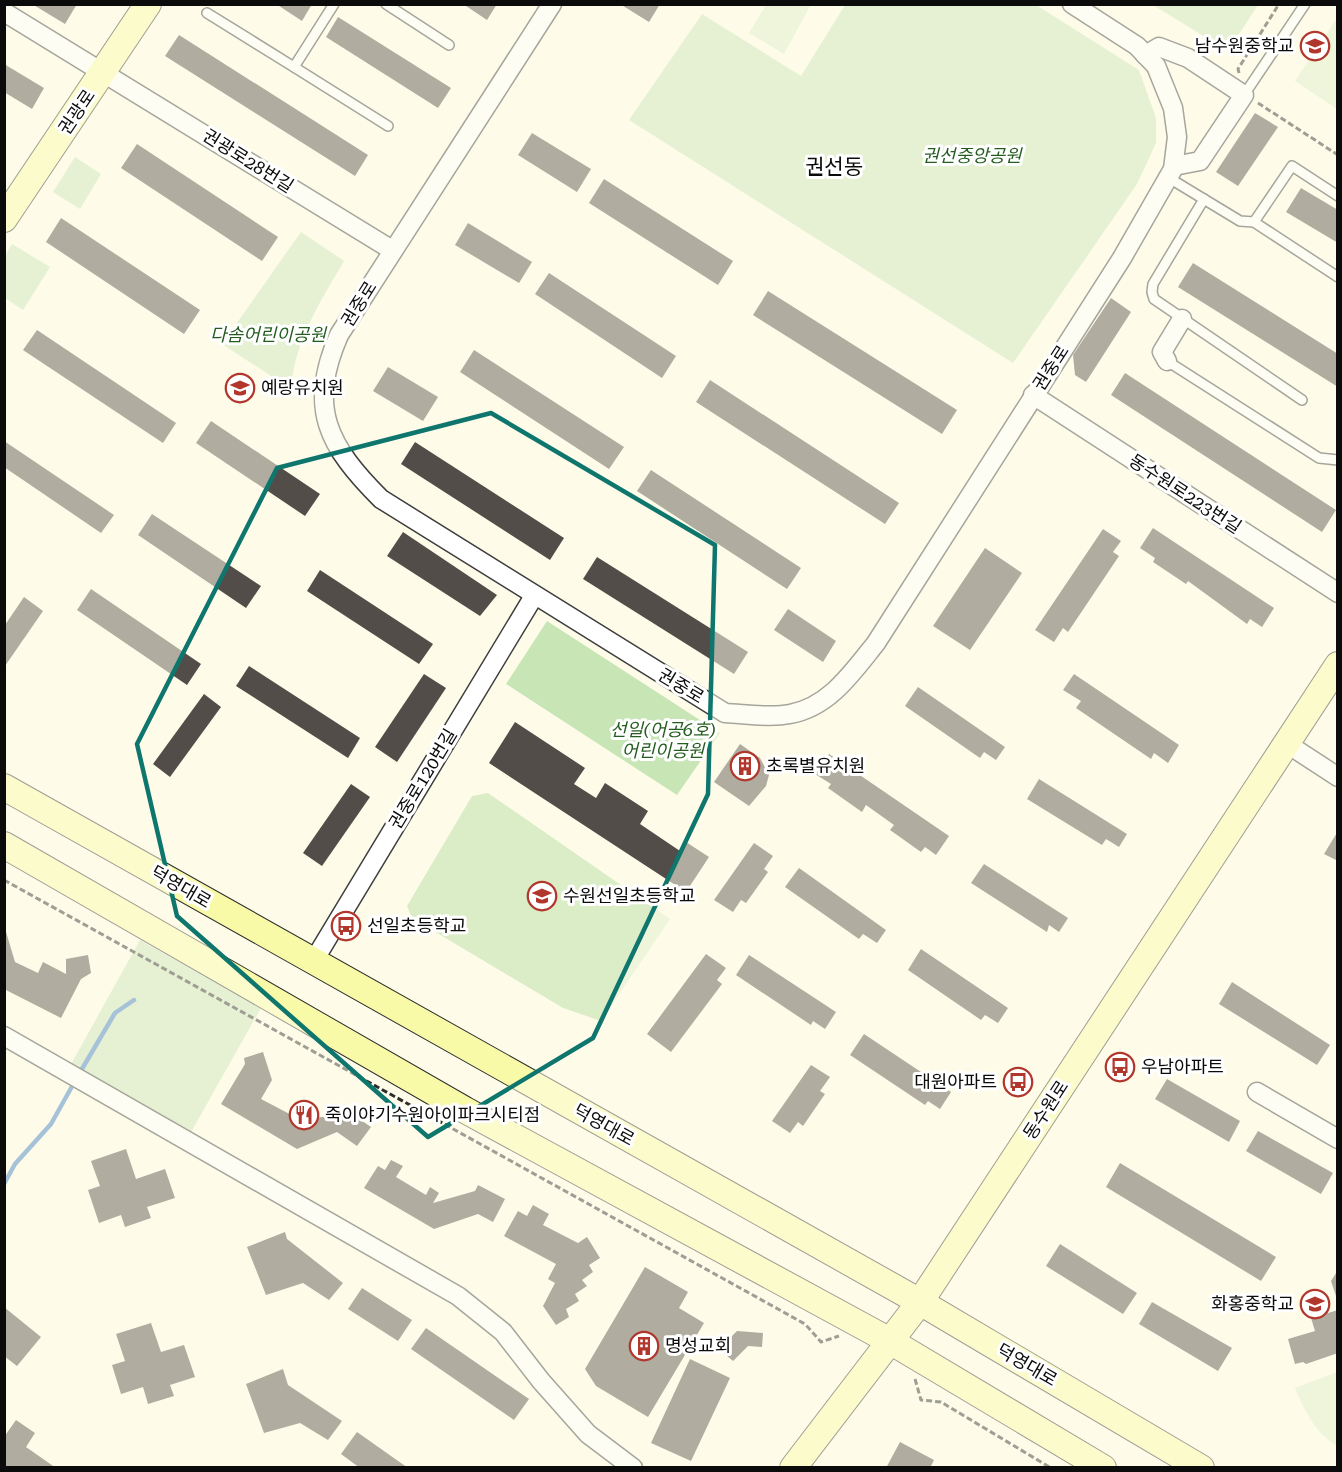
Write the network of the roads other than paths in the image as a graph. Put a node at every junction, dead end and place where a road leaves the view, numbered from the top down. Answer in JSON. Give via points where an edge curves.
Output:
{"nodes":[{"id":1,"x":148,"y":4,"type":"edge"},
{"id":2,"x":334,"y":4,"type":"edge"},
{"id":3,"x":386,"y":4,"type":"edge"},
{"id":4,"x":552,"y":4,"type":"edge"},
{"id":5,"x":1071,"y":4,"type":"edge"},
{"id":6,"x":1305,"y":4,"type":"edge"},
{"id":7,"x":4,"y":12,"type":"edge"},
{"id":8,"x":207,"y":13,"type":"dead end"},
{"id":9,"x":449,"y":45,"type":"dead end"},
{"id":10,"x":1145,"y":55,"type":"junction"},
{"id":11,"x":294,"y":67,"type":"junction"},
{"id":12,"x":104,"y":72,"type":"junction"},
{"id":13,"x":1244,"y":95,"type":"junction"},
{"id":14,"x":388,"y":126,"type":"dead end"},
{"id":15,"x":1171,"y":172,"type":"junction"},
{"id":16,"x":1338,"y":196,"type":"edge"},
{"id":17,"x":1204,"y":199,"type":"junction"},
{"id":18,"x":4,"y":219,"type":"edge"},
{"id":19,"x":1254,"y":222,"type":"junction"},
{"id":20,"x":392,"y":250,"type":"junction"},
{"id":21,"x":1338,"y":277,"type":"edge"},
{"id":22,"x":1182,"y":319,"type":"junction"},
{"id":23,"x":1167,"y":361,"type":"joint"},
{"id":24,"x":1033,"y":396,"type":"junction"},
{"id":25,"x":1302,"y":400,"type":"dead end"},
{"id":26,"x":1338,"y":460,"type":"edge"},
{"id":27,"x":1338,"y":593,"type":"edge"},
{"id":28,"x":534,"y":596,"type":"junction"},
{"id":29,"x":1338,"y":665,"type":"edge"},
{"id":30,"x":1286,"y":743,"type":"junction"},
{"id":31,"x":1338,"y":777,"type":"edge"},
{"id":32,"x":4,"y":787,"type":"edge"},
{"id":33,"x":4,"y":845,"type":"edge"},
{"id":34,"x":313,"y":962,"type":"junction"},
{"id":35,"x":4,"y":1036,"type":"edge"},
{"id":36,"x":1257,"y":1092,"type":"dead end"},
{"id":37,"x":1338,"y":1140,"type":"edge"},
{"id":38,"x":920,"y":1302,"type":"junction"},
{"id":39,"x":890,"y":1341,"type":"junction"},
{"id":40,"x":633,"y":1467,"type":"edge"},
{"id":41,"x":793,"y":1467,"type":"edge"},
{"id":42,"x":1104,"y":1467,"type":"edge"},
{"id":43,"x":1201,"y":1467,"type":"edge"}],
"edges":[{"from":1,"to":12,"type":"main road","name":"권광로"},
{"from":2,"to":11,"type":"lane"},
{"from":3,"to":9,"type":"lane"},
{"from":4,"to":20,"type":"street","name":"권중로"},
{"from":5,"to":10,"type":"street","name":"권중로"},
{"from":6,"to":13,"type":"lane"},
{"from":7,"to":12,"type":"street","name":"권광로28번길"},
{"from":8,"to":11,"type":"lane"},
{"from":10,"to":13,"type":"street","via":[[1159,47],[1188,58]]},
{"from":10,"to":15,"type":"street","name":"권중로","via":[[1156,66],[1173,108],[1177,137]]},
{"from":11,"to":14,"type":"lane"},
{"from":12,"to":18,"type":"main road","name":"권광로"},
{"from":12,"to":20,"type":"street","name":"권광로28번길"},
{"from":13,"to":15,"type":"street","via":[[1200,161]]},
{"from":15,"to":17,"type":"lane"},
{"from":15,"to":24,"type":"street","name":"권중로","via":[[1122,258]]},
{"from":16,"to":19,"type":"lane","via":[[1292,166]]},
{"from":17,"to":19,"type":"lane","via":[[1240,221]]},
{"from":17,"to":22,"type":"lane","via":[[1153,284],[1154,299]]},
{"from":19,"to":21,"type":"lane"},
{"from":20,"to":28,"type":"street","name":"권중로","via":[[339,335],[327,362],[322,388],[331,438],[357,475],[381,499]]},
{"from":22,"to":23,"type":"street","via":[[1162,352]]},
{"from":22,"to":25,"type":"lane"},
{"from":23,"to":26,"type":"lane","via":[[1318,458]]},
{"from":24,"to":27,"type":"street","name":"동수원로223번길"},
{"from":24,"to":28,"type":"street","name":"권중로","via":[[876,643],[819,706],[788,715],[725,713]]},
{"from":28,"to":34,"type":"street","name":"권중로120번길"},
{"from":29,"to":30,"type":"main road","name":"동수원로"},
{"from":30,"to":31,"type":"street"},
{"from":30,"to":38,"type":"main road","name":"동수원로"},
{"from":32,"to":34,"type":"main road","name":"덕영대로"},
{"from":33,"to":39,"type":"main road","via":[[465,1110]]},
{"from":34,"to":38,"type":"main road","name":"덕영대로"},
{"from":35,"to":40,"type":"street","via":[[458,1296],[502,1332],[588,1434]]},
{"from":36,"to":37,"type":"street"},
{"from":38,"to":39,"type":"main road","name":"동수원로"},
{"from":38,"to":43,"type":"main road","name":"덕영대로"},
{"from":39,"to":41,"type":"main road","name":"동수원로"},
{"from":39,"to":42,"type":"main road"}]}
